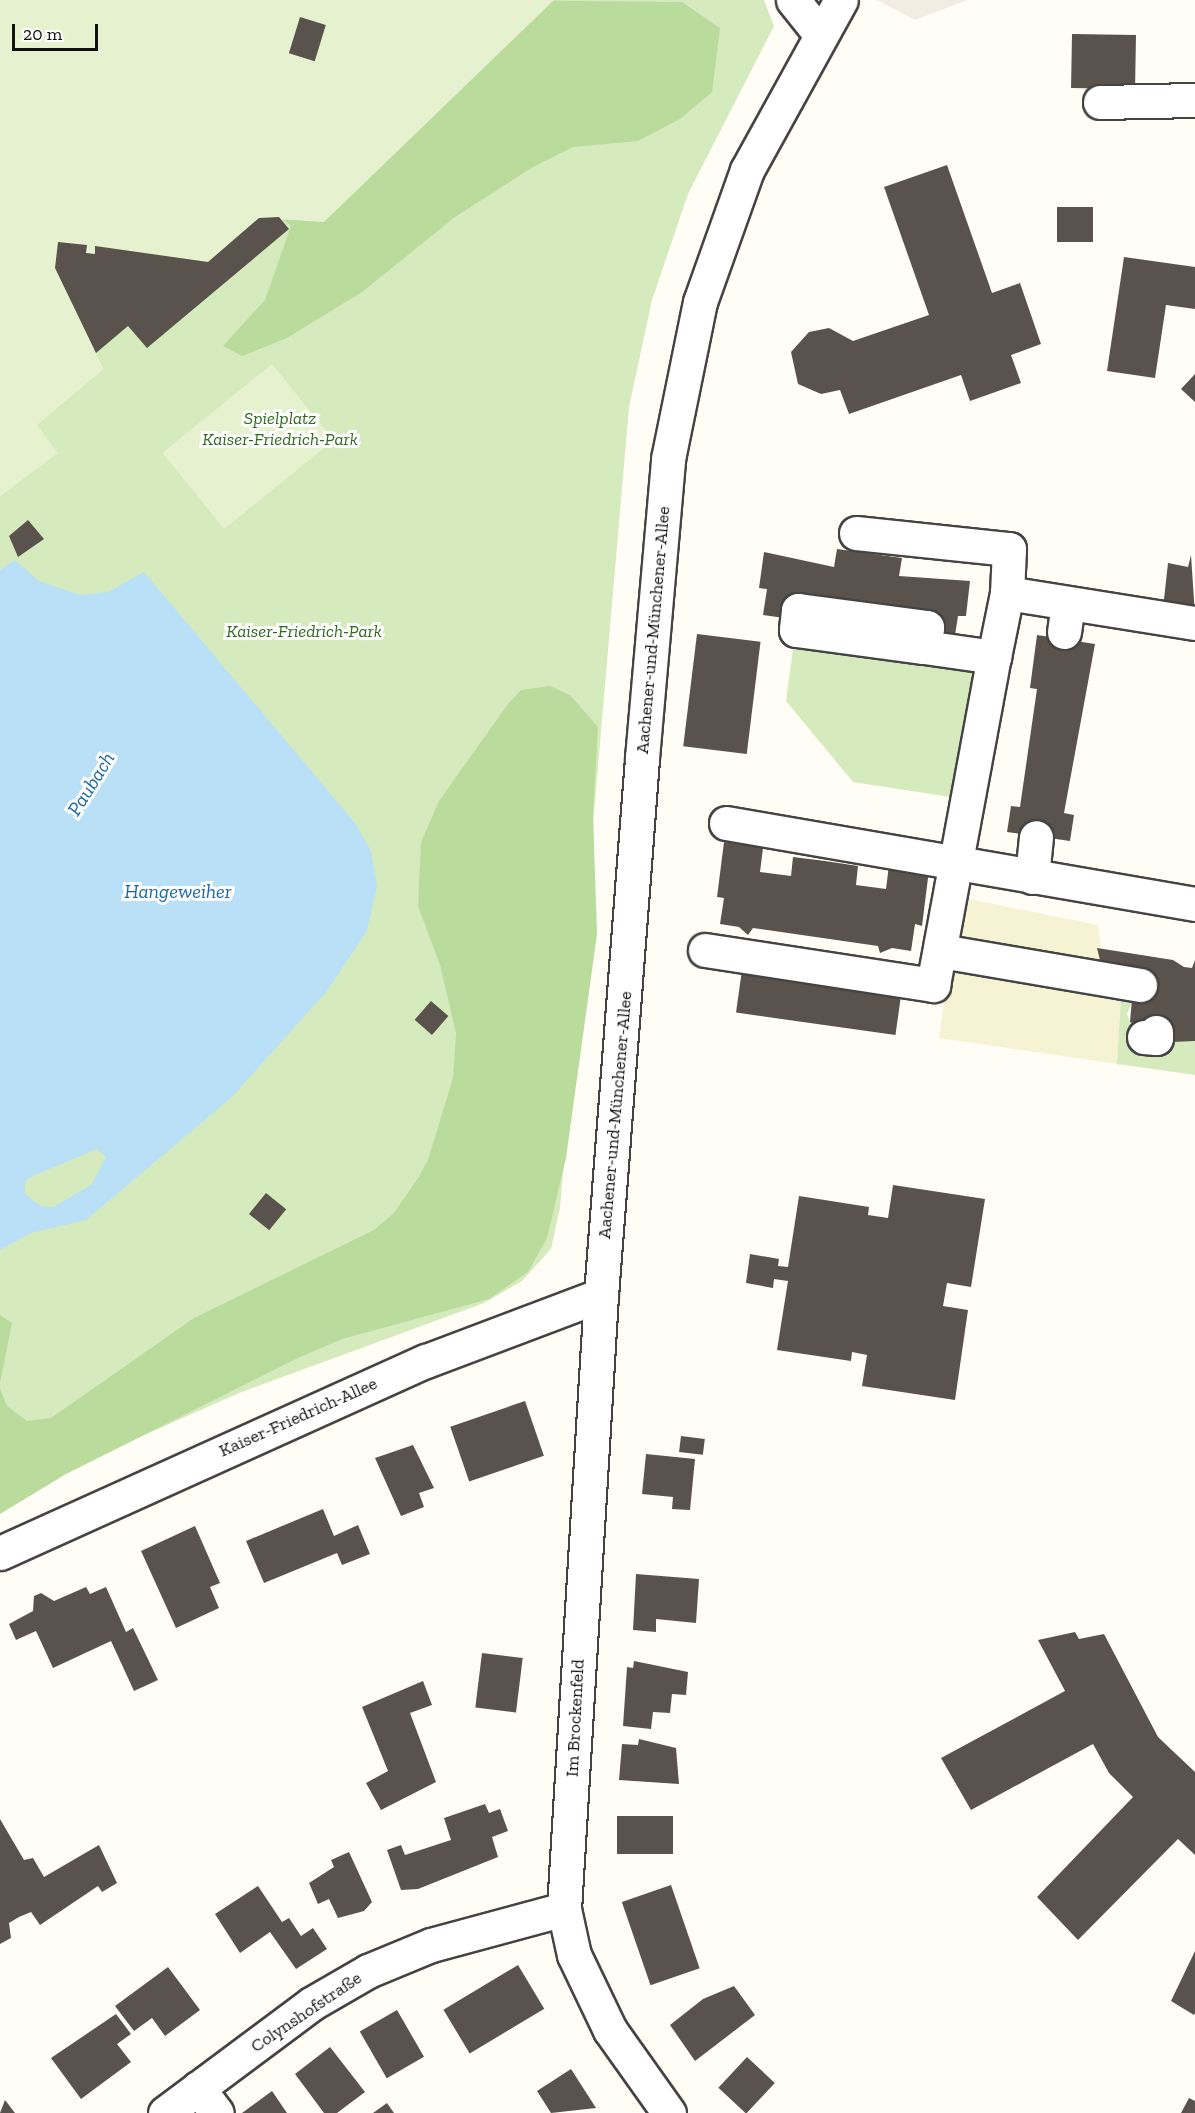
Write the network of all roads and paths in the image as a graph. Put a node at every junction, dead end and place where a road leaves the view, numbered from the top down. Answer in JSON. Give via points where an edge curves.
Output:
{"nodes":[{"id":1,"x":793,"y":0,"type":"edge"},
{"id":2,"x":841,"y":0,"type":"edge"},
{"id":3,"x":820,"y":34,"type":"junction"},
{"id":4,"x":1195,"y":100,"type":"edge"},
{"id":5,"x":1100,"y":102,"type":"dead end"},
{"id":6,"x":865,"y":540,"type":"dead end"},
{"id":7,"x":1007,"y":593,"type":"junction"},
{"id":8,"x":1195,"y":623,"type":"edge"},
{"id":9,"x":924,"y":648,"type":"dead end"},
{"id":10,"x":994,"y":657,"type":"junction"},
{"id":11,"x":726,"y":823,"type":"dead end"},
{"id":12,"x":1036,"y":837,"type":"dead end"},
{"id":13,"x":956,"y":862,"type":"junction"},
{"id":14,"x":1032,"y":877,"type":"junction"},
{"id":15,"x":1195,"y":904,"type":"edge"},
{"id":16,"x":705,"y":950,"type":"dead end"},
{"id":17,"x":940,"y":951,"type":"junction"},
{"id":18,"x":1131,"y":992,"type":"dead end"},
{"id":19,"x":601,"y":1295,"type":"junction"},
{"id":20,"x":0,"y":1553,"type":"edge"},
{"id":21,"x":564,"y":1909,"type":"junction"},
{"id":22,"x":208,"y":2100,"type":"edge"},
{"id":23,"x":654,"y":2108,"type":"edge"},
{"id":24,"x":165,"y":2113,"type":"edge"}],
"edges":[{"from":1,"to":3,"type":"street"},
{"from":2,"to":3,"type":"street","name":"Aachener-und-Münchener-Allee"},
{"from":3,"to":19,"type":"street","name":"Aachener-und-Münchener-Allee","via":[[768,127],[731,211],[700,302],[668,459]]},
{"from":4,"to":5,"type":"street"},
{"from":6,"to":7,"type":"street","via":[[1009,549]]},
{"from":7,"to":8,"type":"street","via":[[1066,617]]},
{"from":7,"to":10,"type":"street"},
{"from":9,"to":10,"type":"street"},
{"from":10,"to":13,"type":"street"},
{"from":11,"to":13,"type":"street"},
{"from":12,"to":14,"type":"street"},
{"from":13,"to":14,"type":"street"},
{"from":13,"to":17,"type":"street"},
{"from":14,"to":15,"type":"street"},
{"from":16,"to":17,"type":"street","via":[[933,985]]},
{"from":17,"to":18,"type":"street"},
{"from":19,"to":20,"type":"street","name":"Kaiser-Friedrich-Allee","via":[[426,1360]]},
{"from":19,"to":21,"type":"street","name":"Im Brockenfeld"},
{"from":21,"to":22,"type":"street","name":"Colynshofstraße","via":[[442,1942],[368,1971],[312,2004]]},
{"from":21,"to":23,"type":"street","name":"Im Brockenfeld","via":[[579,1969]]},
{"from":22,"to":24,"type":"street","name":"Colynshofstraße"}]}
